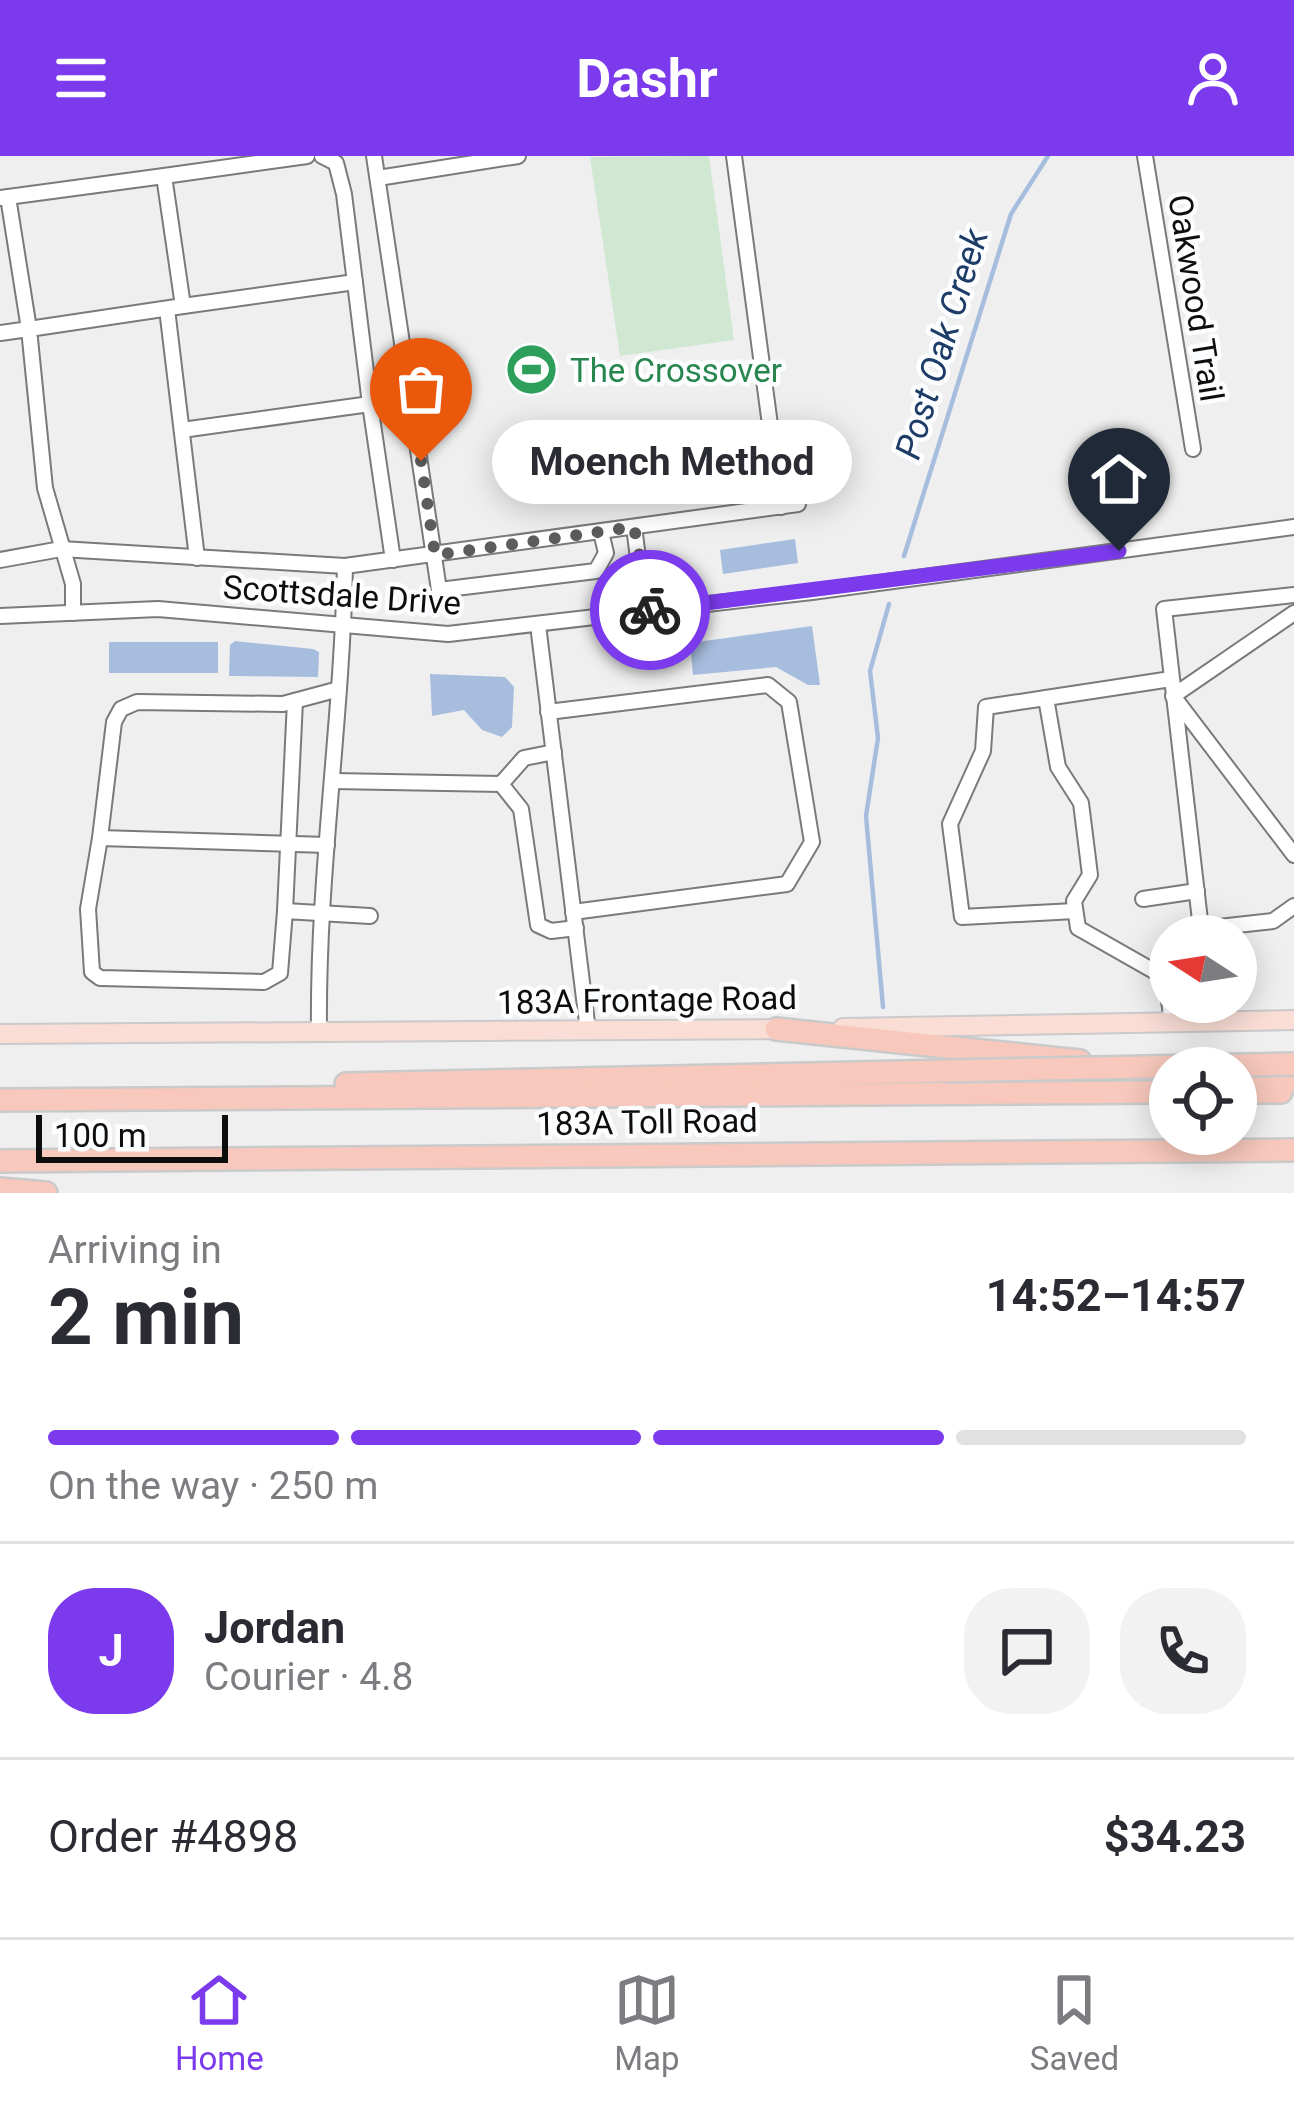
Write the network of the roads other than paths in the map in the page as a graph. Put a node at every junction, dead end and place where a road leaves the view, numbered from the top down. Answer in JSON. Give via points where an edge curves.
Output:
{"nodes":[{"id":1,"x":307,"y":156,"type":"edge"},
{"id":2,"x":322,"y":156,"type":"edge"},
{"id":3,"x":374,"y":156,"type":"edge"},
{"id":4,"x":518,"y":156,"type":"edge"},
{"id":5,"x":734,"y":156,"type":"edge"},
{"id":6,"x":1145,"y":156,"type":"edge"},
{"id":7,"x":164,"y":176,"type":"junction"},
{"id":8,"x":378,"y":178,"type":"junction"},
{"id":9,"x":4,"y":198,"type":"edge"},
{"id":10,"x":355,"y":281,"type":"junction"},
{"id":11,"x":175,"y":307,"type":"junction"},
{"id":12,"x":28,"y":329,"type":"junction"},
{"id":13,"x":0,"y":333,"type":"edge"},
{"id":14,"x":370,"y":404,"type":"junction"},
{"id":15,"x":182,"y":430,"type":"junction"},
{"id":16,"x":1193,"y":449,"type":"dead end"},
{"id":17,"x":797,"y":504,"type":"dead end"},
{"id":18,"x":781,"y":507,"type":"junction"},
{"id":19,"x":634,"y":527,"type":"junction"},
{"id":20,"x":1294,"y":527,"type":"edge"},
{"id":21,"x":601,"y":532,"type":"junction"},
{"id":22,"x":61,"y":549,"type":"junction"},
{"id":23,"x":435,"y":555,"type":"junction"},
{"id":24,"x":197,"y":558,"type":"junction"},
{"id":25,"x":0,"y":560,"type":"edge"},
{"id":26,"x":393,"y":560,"type":"junction"},
{"id":27,"x":345,"y":566,"type":"junction"},
{"id":28,"x":1294,"y":595,"type":"edge"},
{"id":29,"x":646,"y":610,"type":"junction"},
{"id":30,"x":73,"y":613,"type":"junction"},
{"id":31,"x":1294,"y":613,"type":"edge"},
{"id":32,"x":4,"y":618,"type":"edge"},
{"id":33,"x":344,"y":625,"type":"junction"},
{"id":34,"x":538,"y":626,"type":"junction"},
{"id":35,"x":1172,"y":687,"type":"junction"},
{"id":36,"x":339,"y":689,"type":"junction"},
{"id":37,"x":1046,"y":698,"type":"junction"},
{"id":38,"x":295,"y":701,"type":"junction"},
{"id":39,"x":548,"y":712,"type":"junction"},
{"id":40,"x":554,"y":752,"type":"junction"},
{"id":41,"x":332,"y":781,"type":"junction"},
{"id":42,"x":501,"y":784,"type":"junction"},
{"id":43,"x":100,"y":838,"type":"junction"},
{"id":44,"x":287,"y":843,"type":"junction"},
{"id":45,"x":326,"y":845,"type":"junction"},
{"id":46,"x":1294,"y":855,"type":"edge"},
{"id":47,"x":1197,"y":892,"type":"junction"},
{"id":48,"x":1143,"y":899,"type":"dead end"},
{"id":49,"x":1294,"y":906,"type":"edge"},
{"id":50,"x":285,"y":911,"type":"junction"},
{"id":51,"x":1076,"y":911,"type":"junction"},
{"id":52,"x":319,"y":914,"type":"junction"},
{"id":53,"x":370,"y":916,"type":"dead end"},
{"id":54,"x":574,"y":920,"type":"junction"},
{"id":55,"x":1149,"y":968,"type":"edge"},
{"id":56,"x":1294,"y":1020,"type":"edge"},
{"id":57,"x":1257,"y":1021,"type":"edge"},
{"id":58,"x":1172,"y":1023,"type":"edge"},
{"id":59,"x":776,"y":1029,"type":"junction"},
{"id":60,"x":588,"y":1031,"type":"junction"},
{"id":61,"x":319,"y":1033,"type":"junction"},
{"id":62,"x":0,"y":1034,"type":"edge"},
{"id":63,"x":1294,"y":1064,"type":"edge"},
{"id":64,"x":1149,"y":1067,"type":"edge"},
{"id":65,"x":1257,"y":1077,"type":"edge"},
{"id":66,"x":1294,"y":1081,"type":"edge"},
{"id":67,"x":1149,"y":1092,"type":"edge"},
{"id":68,"x":1257,"y":1092,"type":"edge"},
{"id":69,"x":1294,"y":1092,"type":"edge"},
{"id":70,"x":0,"y":1100,"type":"edge"},
{"id":71,"x":172,"y":1100,"type":"junction"},
{"id":72,"x":1294,"y":1150,"type":"edge"},
{"id":73,"x":0,"y":1161,"type":"edge"},
{"id":74,"x":0,"y":1189,"type":"edge"},
{"id":75,"x":46,"y":1193,"type":"edge"}],
"edges":[{"from":1,"to":7,"type":"street"},
{"from":2,"to":10,"type":"street","via":[[336,164],[340,179]]},
{"from":3,"to":8,"type":"street"},
{"from":4,"to":8,"type":"street"},
{"from":5,"to":18,"type":"street"},
{"from":6,"to":16,"type":"street","name":"Oakwood Trail"},
{"from":7,"to":9,"type":"street"},
{"from":7,"to":11,"type":"street"},
{"from":8,"to":23,"type":"street"},
{"from":9,"to":12,"type":"street"},
{"from":10,"to":11,"type":"street"},
{"from":10,"to":14,"type":"street"},
{"from":11,"to":12,"type":"street"},
{"from":11,"to":15,"type":"street"},
{"from":12,"to":13,"type":"street"},
{"from":12,"to":22,"type":"street","via":[[45,488]]},
{"from":14,"to":15,"type":"street"},
{"from":14,"to":26,"type":"street"},
{"from":15,"to":24,"type":"street"},
{"from":17,"to":18,"type":"street"},
{"from":18,"to":19,"type":"street"},
{"from":19,"to":21,"type":"street"},
{"from":19,"to":29,"type":"street"},
{"from":20,"to":29,"type":"street","name":"Scottsdale Drive"},
{"from":21,"to":23,"type":"street"},
{"from":21,"to":23,"type":"street","via":[[603,563],[584,574],[440,590]]},
{"from":22,"to":24,"type":"street"},
{"from":22,"to":25,"type":"street"},
{"from":22,"to":30,"type":"street"},
{"from":23,"to":26,"type":"street"},
{"from":24,"to":27,"type":"street"},
{"from":26,"to":27,"type":"street"},
{"from":27,"to":33,"type":"street"},
{"from":28,"to":35,"type":"street","via":[[1164,609]]},
{"from":29,"to":34,"type":"street","name":"Scottsdale Drive"},
{"from":30,"to":32,"type":"street","name":"Scottsdale Drive"},
{"from":30,"to":33,"type":"street","name":"Scottsdale Drive","via":[[158,609]]},
{"from":31,"to":35,"type":"street"},
{"from":33,"to":34,"type":"street","name":"Scottsdale Drive","via":[[448,634]]},
{"from":33,"to":36,"type":"street"},
{"from":34,"to":39,"type":"street"},
{"from":35,"to":37,"type":"street"},
{"from":35,"to":46,"type":"street"},
{"from":35,"to":47,"type":"street"},
{"from":36,"to":38,"type":"street"},
{"from":36,"to":41,"type":"street"},
{"from":37,"to":51,"type":"street","via":[[1058,767],[1081,803],[1090,875]]},
{"from":37,"to":51,"type":"street","via":[[986,707],[983,751],[950,824],[962,917]]},
{"from":38,"to":43,"type":"street","via":[[137,702],[121,709]]},
{"from":38,"to":44,"type":"street"},
{"from":39,"to":40,"type":"street"},
{"from":39,"to":54,"type":"street","via":[[768,685],[789,702],[812,842],[787,884]]},
{"from":40,"to":42,"type":"street","via":[[524,758]]},
{"from":40,"to":54,"type":"street"},
{"from":41,"to":42,"type":"street"},
{"from":41,"to":45,"type":"street"},
{"from":42,"to":54,"type":"street","via":[[521,809],[538,925],[551,931]]},
{"from":43,"to":44,"type":"street"},
{"from":43,"to":50,"type":"street","via":[[88,909],[88,962],[100,978],[273,980],[284,959]]},
{"from":44,"to":45,"type":"street"},
{"from":44,"to":50,"type":"street"},
{"from":45,"to":52,"type":"street"},
{"from":47,"to":48,"type":"street"},
{"from":47,"to":49,"type":"street","via":[[1201,929],[1274,921]]},
{"from":50,"to":52,"type":"street"},
{"from":51,"to":55,"type":"street","via":[[1078,928]]},
{"from":52,"to":53,"type":"street"},
{"from":52,"to":61,"type":"street"},
{"from":54,"to":60,"type":"street"},
{"from":56,"to":57,"type":"main road","name":"183A Frontage Road"},
{"from":58,"to":59,"type":"main road","name":"183A Frontage Road"},
{"from":59,"to":60,"type":"main road","name":"183A Frontage Road"},
{"from":59,"to":64,"type":"highway"},
{"from":60,"to":61,"type":"main road","name":"183A Frontage Road"},
{"from":61,"to":62,"type":"main road","name":"183A Frontage Road"},
{"from":63,"to":71,"type":"highway","bridge":true,"via":[[312,1085]]},
{"from":65,"to":66,"type":"highway"},
{"from":67,"to":71,"type":"highway","name":"183A Toll Road"},
{"from":68,"to":69,"type":"highway"},
{"from":70,"to":71,"type":"highway","name":"183A Toll Road"},
{"from":72,"to":73,"type":"highway","name":"183A Toll Road"},
{"from":74,"to":75,"type":"highway"}]}
